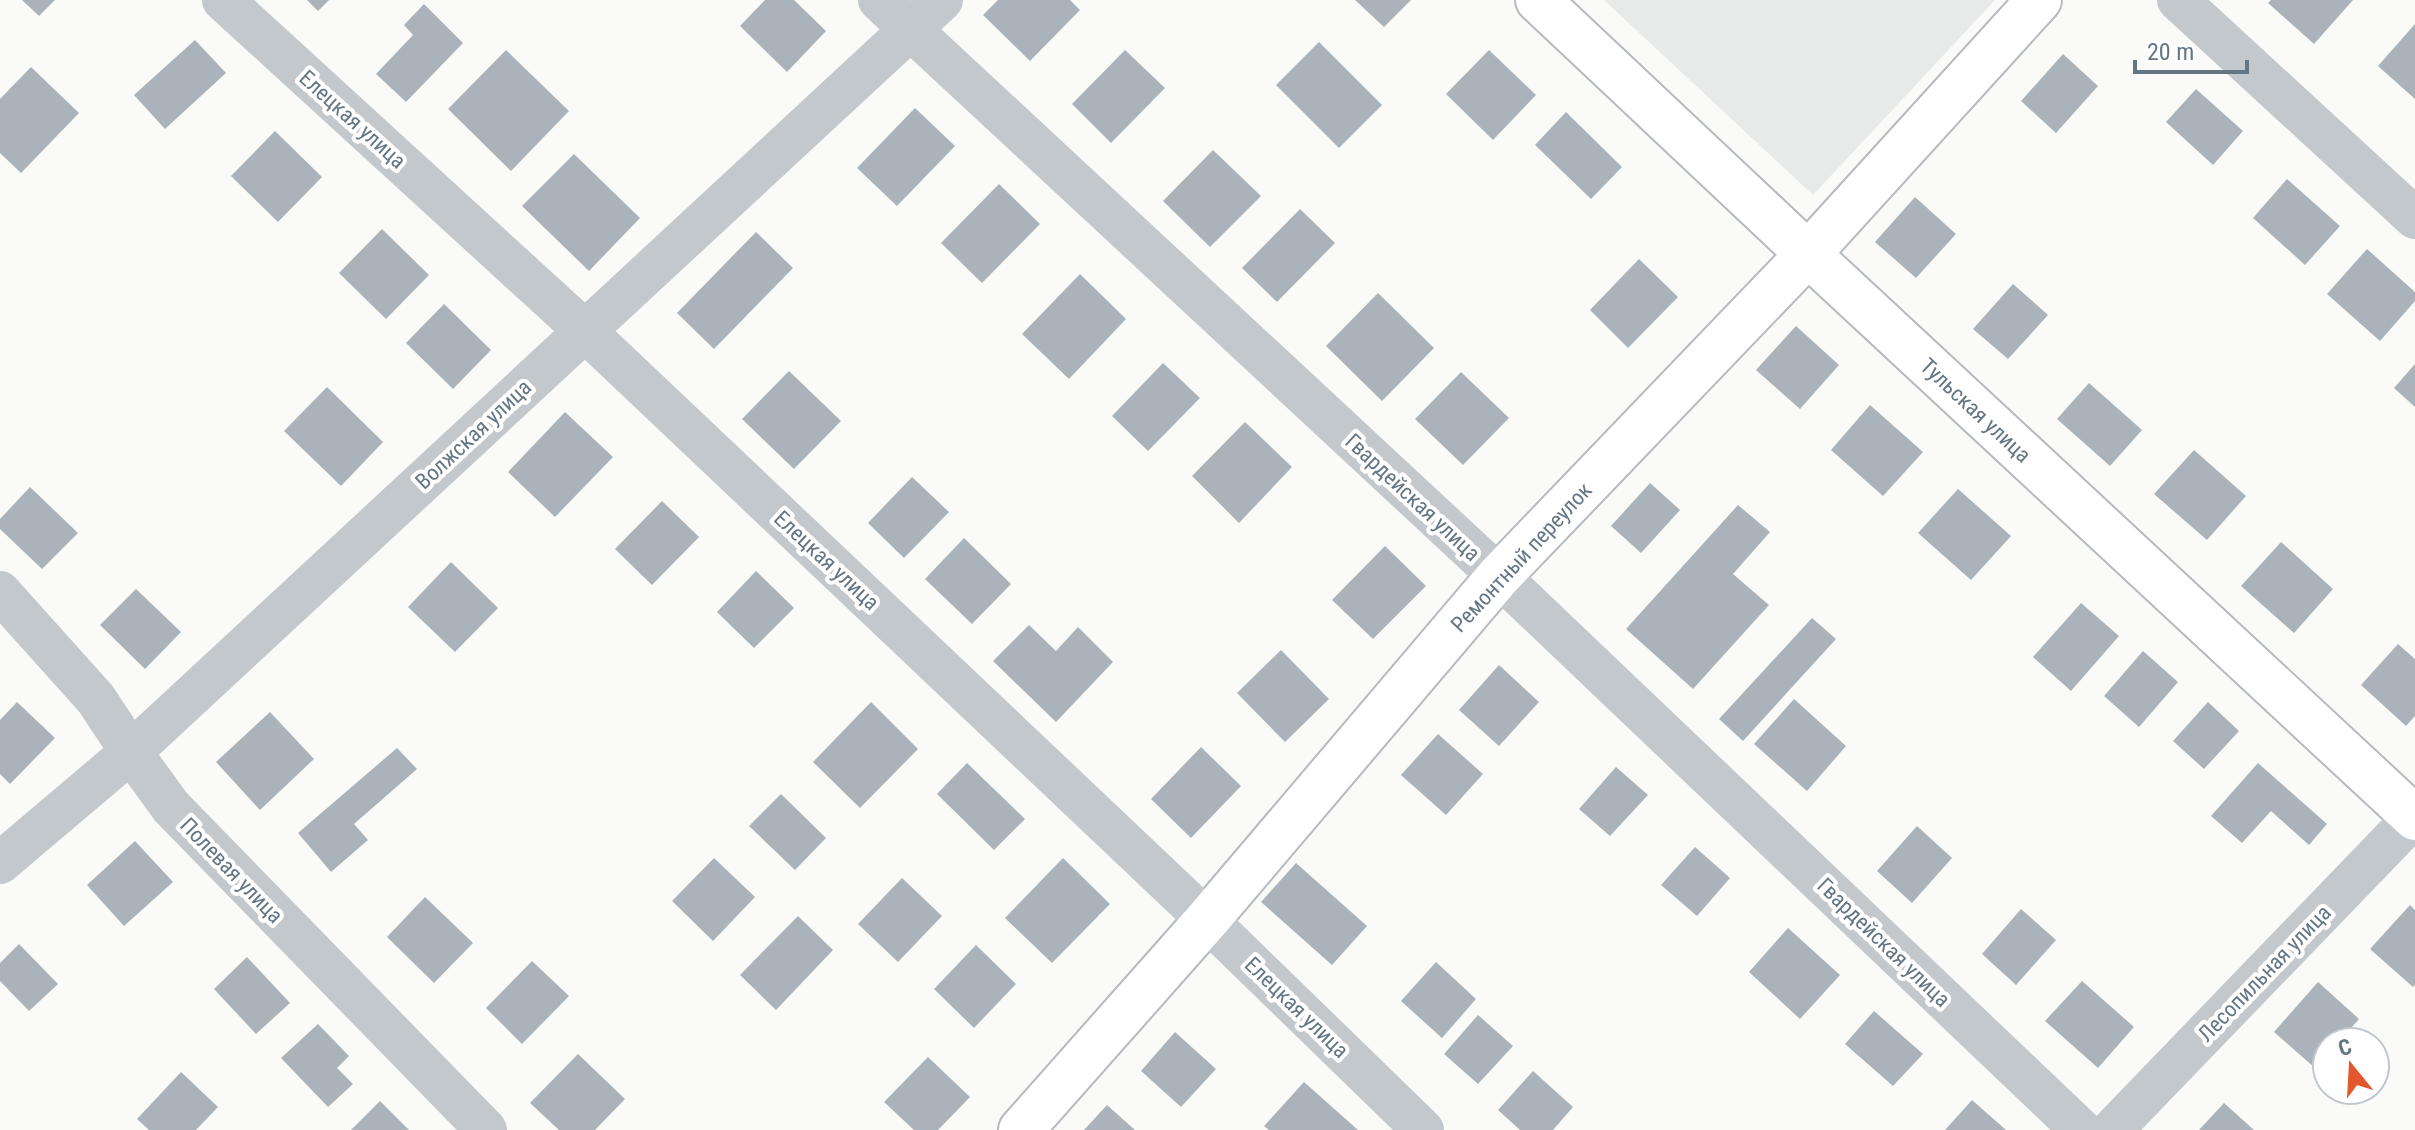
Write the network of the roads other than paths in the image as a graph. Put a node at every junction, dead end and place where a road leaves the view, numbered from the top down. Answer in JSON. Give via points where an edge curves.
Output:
{"nodes":[{"id":1,"x":223,"y":0,"type":"edge"},
{"id":2,"x":879,"y":0,"type":"edge"},
{"id":3,"x":942,"y":0,"type":"edge"},
{"id":4,"x":1538,"y":0,"type":"edge"},
{"id":5,"x":2039,"y":0,"type":"edge"},
{"id":6,"x":2178,"y":0,"type":"edge"},
{"id":7,"x":911,"y":30,"type":"junction"},
{"id":8,"x":2415,"y":218,"type":"edge"},
{"id":9,"x":1808,"y":254,"type":"junction"},
{"id":10,"x":585,"y":331,"type":"junction"},
{"id":11,"x":1499,"y":576,"type":"junction"},
{"id":12,"x":0,"y":592,"type":"edge"},
{"id":13,"x":131,"y":752,"type":"junction"},
{"id":14,"x":2415,"y":817,"type":"edge"},
{"id":15,"x":0,"y":863,"type":"edge"},
{"id":16,"x":1207,"y":920,"type":"junction"},
{"id":17,"x":486,"y":1130,"type":"edge"},
{"id":18,"x":1021,"y":1130,"type":"edge"},
{"id":19,"x":1423,"y":1130,"type":"edge"},
{"id":20,"x":2081,"y":1130,"type":"edge"},
{"id":21,"x":2112,"y":1130,"type":"edge"}],
"edges":[{"from":1,"to":10,"type":"street","name":"Елецкая улица"},
{"from":2,"to":7,"type":"street","name":"Гвардейская улица"},
{"from":3,"to":7,"type":"street","name":"Волжская улица"},
{"from":4,"to":9,"type":"main road","name":"Тульская улица"},
{"from":5,"to":9,"type":"main road","name":"Ремонтный переулок"},
{"from":6,"to":8,"type":"street"},
{"from":7,"to":10,"type":"street","name":"Волжская улица"},
{"from":7,"to":11,"type":"street","name":"Гвардейская улица"},
{"from":9,"to":11,"type":"main road","name":"Ремонтный переулок"},
{"from":9,"to":14,"type":"main road","name":"Тульская улица"},
{"from":10,"to":13,"type":"street","name":"Волжская улица"},
{"from":10,"to":16,"type":"street","name":"Елецкая улица"},
{"from":11,"to":16,"type":"main road","name":"Ремонтный переулок"},
{"from":11,"to":20,"type":"street","name":"Гвардейская улица"},
{"from":12,"to":13,"type":"street","name":"Полевая улица","via":[[96,699]]},
{"from":13,"to":15,"type":"street","name":"Волжская улица"},
{"from":13,"to":17,"type":"street","name":"Полевая улица","via":[[171,807]]},
{"from":14,"to":21,"type":"street","name":"Лесопильная улица"},
{"from":16,"to":18,"type":"main road","name":"Ремонтный переулок"},
{"from":16,"to":19,"type":"street","name":"Елецкая улица"}]}
